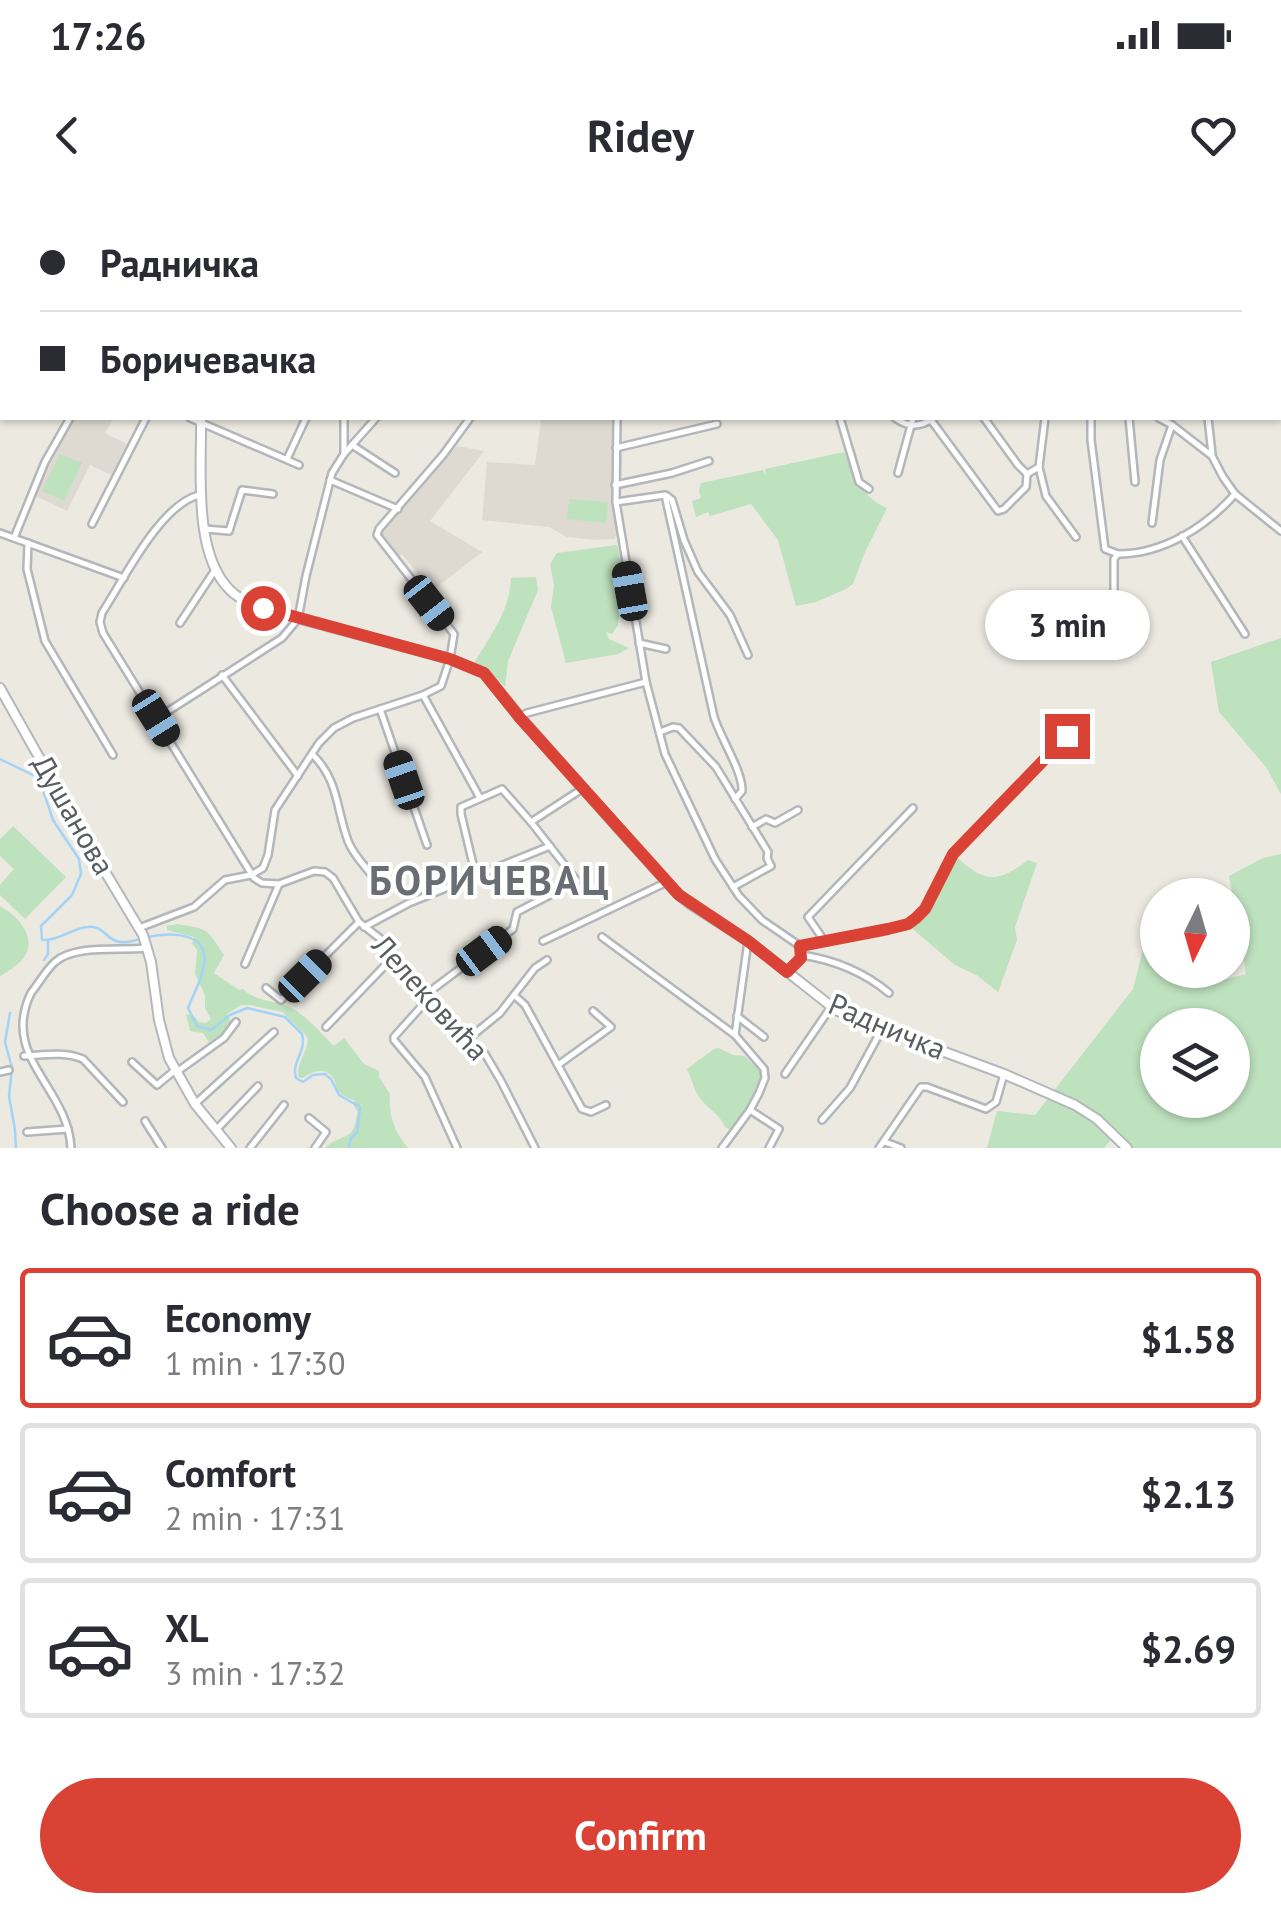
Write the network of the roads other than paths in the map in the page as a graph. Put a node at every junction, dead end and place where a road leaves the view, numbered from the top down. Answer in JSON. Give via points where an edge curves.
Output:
{"nodes":[{"id":1,"x":69,"y":420,"type":"edge"},
{"id":2,"x":145,"y":420,"type":"edge"},
{"id":3,"x":201,"y":420,"type":"edge"},
{"id":4,"x":305,"y":420,"type":"edge"},
{"id":5,"x":344,"y":420,"type":"edge"},
{"id":6,"x":374,"y":420,"type":"edge"},
{"id":7,"x":469,"y":420,"type":"edge"},
{"id":8,"x":617,"y":420,"type":"edge"},
{"id":9,"x":841,"y":420,"type":"edge"},
{"id":10,"x":933,"y":420,"type":"edge"},
{"id":11,"x":985,"y":420,"type":"edge"},
{"id":12,"x":1045,"y":420,"type":"edge"},
{"id":13,"x":1091,"y":420,"type":"edge"},
{"id":14,"x":1129,"y":420,"type":"edge"},
{"id":15,"x":1164,"y":420,"type":"edge"},
{"id":16,"x":1208,"y":420,"type":"edge"},
{"id":17,"x":912,"y":422,"type":"edge"},
{"id":18,"x":718,"y":424,"type":"dead end"},
{"id":19,"x":1172,"y":424,"type":"junction"},
{"id":20,"x":352,"y":445,"type":"junction"},
{"id":21,"x":616,"y":448,"type":"junction"},
{"id":22,"x":344,"y":454,"type":"junction"},
{"id":23,"x":1212,"y":456,"type":"junction"},
{"id":24,"x":287,"y":459,"type":"junction"},
{"id":25,"x":708,"y":462,"type":"dead end"},
{"id":26,"x":299,"y":465,"type":"dead end"},
{"id":27,"x":1039,"y":467,"type":"junction"},
{"id":28,"x":394,"y":472,"type":"dead end"},
{"id":29,"x":898,"y":473,"type":"dead end"},
{"id":30,"x":1027,"y":474,"type":"junction"},
{"id":31,"x":330,"y":480,"type":"junction"},
{"id":32,"x":1135,"y":482,"type":"dead end"},
{"id":33,"x":614,"y":486,"type":"junction"},
{"id":34,"x":869,"y":490,"type":"dead end"},
{"id":35,"x":202,"y":494,"type":"junction"},
{"id":36,"x":272,"y":494,"type":"dead end"},
{"id":37,"x":1235,"y":494,"type":"junction"},
{"id":38,"x":665,"y":496,"type":"junction"},
{"id":39,"x":616,"y":502,"type":"junction"},
{"id":40,"x":398,"y":509,"type":"junction"},
{"id":41,"x":1152,"y":523,"type":"dead end"},
{"id":42,"x":92,"y":524,"type":"dead end"},
{"id":43,"x":205,"y":529,"type":"junction"},
{"id":44,"x":1281,"y":531,"type":"edge"},
{"id":45,"x":0,"y":533,"type":"edge"},
{"id":46,"x":1182,"y":536,"type":"junction"},
{"id":47,"x":1076,"y":537,"type":"dead end"},
{"id":48,"x":14,"y":538,"type":"junction"},
{"id":49,"x":28,"y":544,"type":"junction"},
{"id":50,"x":689,"y":553,"type":"junction"},
{"id":51,"x":1118,"y":554,"type":"junction"},
{"id":52,"x":681,"y":567,"type":"junction"},
{"id":53,"x":215,"y":570,"type":"junction"},
{"id":54,"x":124,"y":578,"type":"junction"},
{"id":55,"x":1114,"y":604,"type":"dead end"},
{"id":56,"x":298,"y":619,"type":"junction"},
{"id":57,"x":180,"y":623,"type":"dead end"},
{"id":58,"x":1245,"y":634,"type":"dead end"},
{"id":59,"x":639,"y":643,"type":"junction"},
{"id":60,"x":666,"y":649,"type":"dead end"},
{"id":61,"x":748,"y":655,"type":"dead end"},
{"id":62,"x":450,"y":659,"type":"junction"},
{"id":63,"x":222,"y":675,"type":"junction"},
{"id":64,"x":646,"y":682,"type":"junction"},
{"id":65,"x":0,"y":688,"type":"edge"},
{"id":66,"x":423,"y":696,"type":"junction"},
{"id":67,"x":380,"y":710,"type":"junction"},
{"id":68,"x":156,"y":718,"type":"junction"},
{"id":69,"x":520,"y":718,"type":"junction"},
{"id":70,"x":658,"y":733,"type":"junction"},
{"id":71,"x":1067,"y":736,"type":"dead end"},
{"id":72,"x":312,"y":754,"type":"junction"},
{"id":73,"x":112,"y":755,"type":"dead end"},
{"id":74,"x":299,"y":777,"type":"junction"},
{"id":75,"x":584,"y":788,"type":"junction"},
{"id":76,"x":480,"y":798,"type":"junction"},
{"id":77,"x":735,"y":799,"type":"junction"},
{"id":78,"x":913,"y":808,"type":"dead end"},
{"id":79,"x":798,"y":810,"type":"dead end"},
{"id":80,"x":531,"y":822,"type":"junction"},
{"id":81,"x":752,"y":827,"type":"junction"},
{"id":82,"x":427,"y":845,"type":"dead end"},
{"id":83,"x":550,"y":846,"type":"junction"},
{"id":84,"x":251,"y":874,"type":"junction"},
{"id":85,"x":370,"y":874,"type":"dead end"},
{"id":86,"x":476,"y":877,"type":"junction"},
{"id":87,"x":667,"y":882,"type":"junction"},
{"id":88,"x":279,"y":884,"type":"junction"},
{"id":89,"x":733,"y":887,"type":"junction"},
{"id":90,"x":361,"y":924,"type":"junction"},
{"id":91,"x":602,"y":937,"type":"dead end"},
{"id":92,"x":144,"y":938,"type":"junction"},
{"id":93,"x":543,"y":941,"type":"dead end"},
{"id":94,"x":748,"y":941,"type":"junction"},
{"id":95,"x":825,"y":942,"type":"junction"},
{"id":96,"x":800,"y":946,"type":"junction"},
{"id":97,"x":395,"y":954,"type":"junction"},
{"id":98,"x":802,"y":955,"type":"junction"},
{"id":99,"x":547,"y":960,"type":"dead end"},
{"id":100,"x":245,"y":964,"type":"dead end"},
{"id":101,"x":787,"y":972,"type":"junction"},
{"id":102,"x":266,"y":988,"type":"dead end"},
{"id":103,"x":889,"y":993,"type":"dead end"},
{"id":104,"x":514,"y":995,"type":"junction"},
{"id":105,"x":426,"y":997,"type":"junction"},
{"id":106,"x":831,"y":1007,"type":"junction"},
{"id":107,"x":594,"y":1010,"type":"dead end"},
{"id":108,"x":737,"y":1016,"type":"junction"},
{"id":109,"x":236,"y":1022,"type":"dead end"},
{"id":110,"x":326,"y":1028,"type":"dead end"},
{"id":111,"x":882,"y":1029,"type":"junction"},
{"id":112,"x":274,"y":1032,"type":"dead end"},
{"id":113,"x":734,"y":1035,"type":"junction"},
{"id":114,"x":764,"y":1037,"type":"dead end"},
{"id":115,"x":468,"y":1039,"type":"junction"},
{"id":116,"x":24,"y":1056,"type":"junction"},
{"id":117,"x":132,"y":1062,"type":"dead end"},
{"id":118,"x":558,"y":1065,"type":"junction"},
{"id":119,"x":9,"y":1070,"type":"dead end"},
{"id":120,"x":0,"y":1072,"type":"edge"},
{"id":121,"x":175,"y":1072,"type":"junction"},
{"id":122,"x":785,"y":1074,"type":"dead end"},
{"id":123,"x":1004,"y":1074,"type":"junction"},
{"id":124,"x":258,"y":1086,"type":"dead end"},
{"id":125,"x":123,"y":1102,"type":"dead end"},
{"id":126,"x":194,"y":1104,"type":"junction"},
{"id":127,"x":284,"y":1105,"type":"dead end"},
{"id":128,"x":606,"y":1105,"type":"dead end"},
{"id":129,"x":750,"y":1110,"type":"junction"},
{"id":130,"x":308,"y":1118,"type":"dead end"},
{"id":131,"x":822,"y":1120,"type":"dead end"},
{"id":132,"x":145,"y":1121,"type":"dead end"},
{"id":133,"x":68,"y":1129,"type":"junction"},
{"id":134,"x":216,"y":1130,"type":"junction"},
{"id":135,"x":27,"y":1132,"type":"dead end"},
{"id":136,"x":882,"y":1145,"type":"edge"},
{"id":137,"x":71,"y":1148,"type":"edge"},
{"id":138,"x":162,"y":1148,"type":"edge"},
{"id":139,"x":231,"y":1148,"type":"edge"},
{"id":140,"x":250,"y":1148,"type":"edge"},
{"id":141,"x":315,"y":1148,"type":"edge"},
{"id":142,"x":457,"y":1148,"type":"edge"},
{"id":143,"x":535,"y":1148,"type":"edge"},
{"id":144,"x":722,"y":1148,"type":"edge"},
{"id":145,"x":769,"y":1148,"type":"edge"},
{"id":146,"x":901,"y":1148,"type":"edge"},
{"id":147,"x":1127,"y":1148,"type":"edge"}],
"edges":[{"from":1,"to":48,"type":"street"},
{"from":2,"to":42,"type":"street"},
{"from":3,"to":24,"type":"street"},
{"from":3,"to":35,"type":"street"},
{"from":4,"to":24,"type":"street"},
{"from":5,"to":22,"type":"street"},
{"from":6,"to":20,"type":"street"},
{"from":7,"to":40,"type":"street"},
{"from":8,"to":21,"type":"street"},
{"from":9,"to":34,"type":"street","via":[[859,482]]},
{"from":10,"to":30,"type":"street","via":[[998,511],[1026,488]]},
{"from":11,"to":30,"type":"street"},
{"from":12,"to":27,"type":"street"},
{"from":13,"to":51,"type":"street","via":[[1105,549]]},
{"from":14,"to":32,"type":"street"},
{"from":15,"to":19,"type":"street"},
{"from":16,"to":23,"type":"street"},
{"from":17,"to":29,"type":"street"},
{"from":18,"to":21,"type":"street"},
{"from":19,"to":23,"type":"street"},
{"from":19,"to":41,"type":"street"},
{"from":20,"to":22,"type":"street"},
{"from":20,"to":28,"type":"street"},
{"from":21,"to":33,"type":"street"},
{"from":22,"to":31,"type":"street"},
{"from":23,"to":37,"type":"street"},
{"from":24,"to":26,"type":"street"},
{"from":25,"to":33,"type":"street"},
{"from":27,"to":30,"type":"street"},
{"from":27,"to":47,"type":"street","via":[[1046,496]]},
{"from":31,"to":40,"type":"street"},
{"from":31,"to":56,"type":"street"},
{"from":33,"to":39,"type":"street"},
{"from":35,"to":43,"type":"street"},
{"from":35,"to":54,"type":"street","via":[[170,512]]},
{"from":36,"to":43,"type":"street","via":[[242,490],[229,531]]},
{"from":37,"to":44,"type":"street"},
{"from":37,"to":46,"type":"street"},
{"from":38,"to":39,"type":"street"},
{"from":38,"to":50,"type":"street"},
{"from":38,"to":52,"type":"street"},
{"from":39,"to":59,"type":"street"},
{"from":40,"to":62,"type":"street","via":[[379,529],[380,541],[454,634]]},
{"from":43,"to":53,"type":"street"},
{"from":45,"to":48,"type":"street"},
{"from":46,"to":51,"type":"street","via":[[1148,552]]},
{"from":46,"to":58,"type":"street"},
{"from":48,"to":49,"type":"street"},
{"from":49,"to":54,"type":"street"},
{"from":49,"to":73,"type":"street","via":[[27,569],[44,641]]},
{"from":50,"to":52,"type":"street"},
{"from":50,"to":61,"type":"street"},
{"from":51,"to":55,"type":"street"},
{"from":52,"to":77,"type":"street","via":[[714,718],[742,781]]},
{"from":53,"to":56,"type":"street","name":"Радничка","via":[[242,599]]},
{"from":53,"to":57,"type":"street"},
{"from":54,"to":68,"type":"street","via":[[102,613],[102,629]]},
{"from":56,"to":62,"type":"street","name":"Радничка"},
{"from":56,"to":63,"type":"street","via":[[282,638]]},
{"from":59,"to":60,"type":"street"},
{"from":59,"to":64,"type":"street"},
{"from":62,"to":66,"type":"street","via":[[441,686]]},
{"from":62,"to":69,"type":"street","name":"Радничка","via":[[489,677]]},
{"from":63,"to":68,"type":"street"},
{"from":63,"to":74,"type":"street"},
{"from":64,"to":69,"type":"street"},
{"from":64,"to":70,"type":"street"},
{"from":65,"to":92,"type":"street","name":"Душанова"},
{"from":66,"to":67,"type":"street"},
{"from":66,"to":76,"type":"street"},
{"from":67,"to":72,"type":"street","via":[[340,724]]},
{"from":67,"to":82,"type":"street"},
{"from":68,"to":84,"type":"street"},
{"from":69,"to":75,"type":"street","name":"Радничка"},
{"from":70,"to":77,"type":"street","via":[[679,728]]},
{"from":70,"to":89,"type":"street"},
{"from":71,"to":95,"type":"street","via":[[953,854],[916,918]]},
{"from":72,"to":74,"type":"street"},
{"from":72,"to":85,"type":"street","via":[[338,799],[349,844]]},
{"from":74,"to":84,"type":"street","via":[[275,810],[265,865]]},
{"from":75,"to":80,"type":"street"},
{"from":75,"to":87,"type":"street","name":"Радничка"},
{"from":76,"to":80,"type":"street","via":[[504,790]]},
{"from":76,"to":86,"type":"street","via":[[460,810]]},
{"from":77,"to":81,"type":"street"},
{"from":78,"to":95,"type":"street","via":[[808,917]]},
{"from":79,"to":81,"type":"street"},
{"from":80,"to":83,"type":"street"},
{"from":81,"to":89,"type":"street","via":[[770,866]]},
{"from":83,"to":86,"type":"street"},
{"from":83,"to":105,"type":"street","via":[[577,881],[518,912],[513,929]]},
{"from":84,"to":88,"type":"street"},
{"from":84,"to":92,"type":"street","via":[[225,880]]},
{"from":86,"to":90,"type":"street"},
{"from":87,"to":93,"type":"street"},
{"from":87,"to":94,"type":"street","name":"Радничка"},
{"from":88,"to":90,"type":"street","name":"Лелековића","via":[[314,871],[328,873]]},
{"from":88,"to":100,"type":"street"},
{"from":89,"to":96,"type":"street","via":[[753,912]]},
{"from":90,"to":97,"type":"street","name":"Лелековића"},
{"from":90,"to":102,"type":"street","via":[[281,1000]]},
{"from":91,"to":113,"type":"street"},
{"from":92,"to":116,"type":"street","via":[[122,950],[73,952],[54,962],[18,1018]]},
{"from":92,"to":121,"type":"street"},
{"from":94,"to":101,"type":"street","name":"Радничка"},
{"from":94,"to":108,"type":"street"},
{"from":95,"to":96,"type":"street"},
{"from":96,"to":98,"type":"street"},
{"from":97,"to":105,"type":"street","name":"Лелековића"},
{"from":97,"to":110,"type":"street"},
{"from":98,"to":101,"type":"street"},
{"from":98,"to":103,"type":"street","via":[[872,978]]},
{"from":99,"to":104,"type":"street"},
{"from":101,"to":106,"type":"street","name":"Радничка"},
{"from":104,"to":115,"type":"street"},
{"from":104,"to":118,"type":"street"},
{"from":105,"to":115,"type":"street","name":"Лелековића"},
{"from":105,"to":142,"type":"street","via":[[394,1037],[423,1074]]},
{"from":106,"to":111,"type":"street","name":"Радничка"},
{"from":106,"to":122,"type":"street"},
{"from":107,"to":118,"type":"street","via":[[612,1027]]},
{"from":108,"to":113,"type":"street"},
{"from":108,"to":114,"type":"street"},
{"from":109,"to":121,"type":"street"},
{"from":111,"to":123,"type":"street","name":"Радничка"},
{"from":111,"to":131,"type":"street","via":[[850,1088]]},
{"from":112,"to":126,"type":"street"},
{"from":113,"to":129,"type":"street","via":[[765,1074]]},
{"from":115,"to":143,"type":"street","name":"Лелековића","via":[[493,1067]]},
{"from":116,"to":125,"type":"street","via":[[83,1059]]},
{"from":116,"to":133,"type":"street"},
{"from":117,"to":121,"type":"street","via":[[157,1085]]},
{"from":118,"to":128,"type":"street","via":[[584,1111]]},
{"from":119,"to":120,"type":"street"},
{"from":121,"to":126,"type":"street"},
{"from":123,"to":136,"type":"street","via":[[996,1102],[986,1109],[921,1087]]},
{"from":123,"to":147,"type":"street","name":"Радничка","via":[[1083,1109]]},
{"from":124,"to":134,"type":"street"},
{"from":126,"to":134,"type":"street"},
{"from":127,"to":140,"type":"street"},
{"from":129,"to":144,"type":"street"},
{"from":129,"to":145,"type":"street","via":[[779,1130]]},
{"from":130,"to":141,"type":"street","via":[[326,1132]]},
{"from":132,"to":138,"type":"street"},
{"from":133,"to":135,"type":"street"},
{"from":133,"to":137,"type":"street"},
{"from":134,"to":139,"type":"street"},
{"from":136,"to":146,"type":"street"}]}
